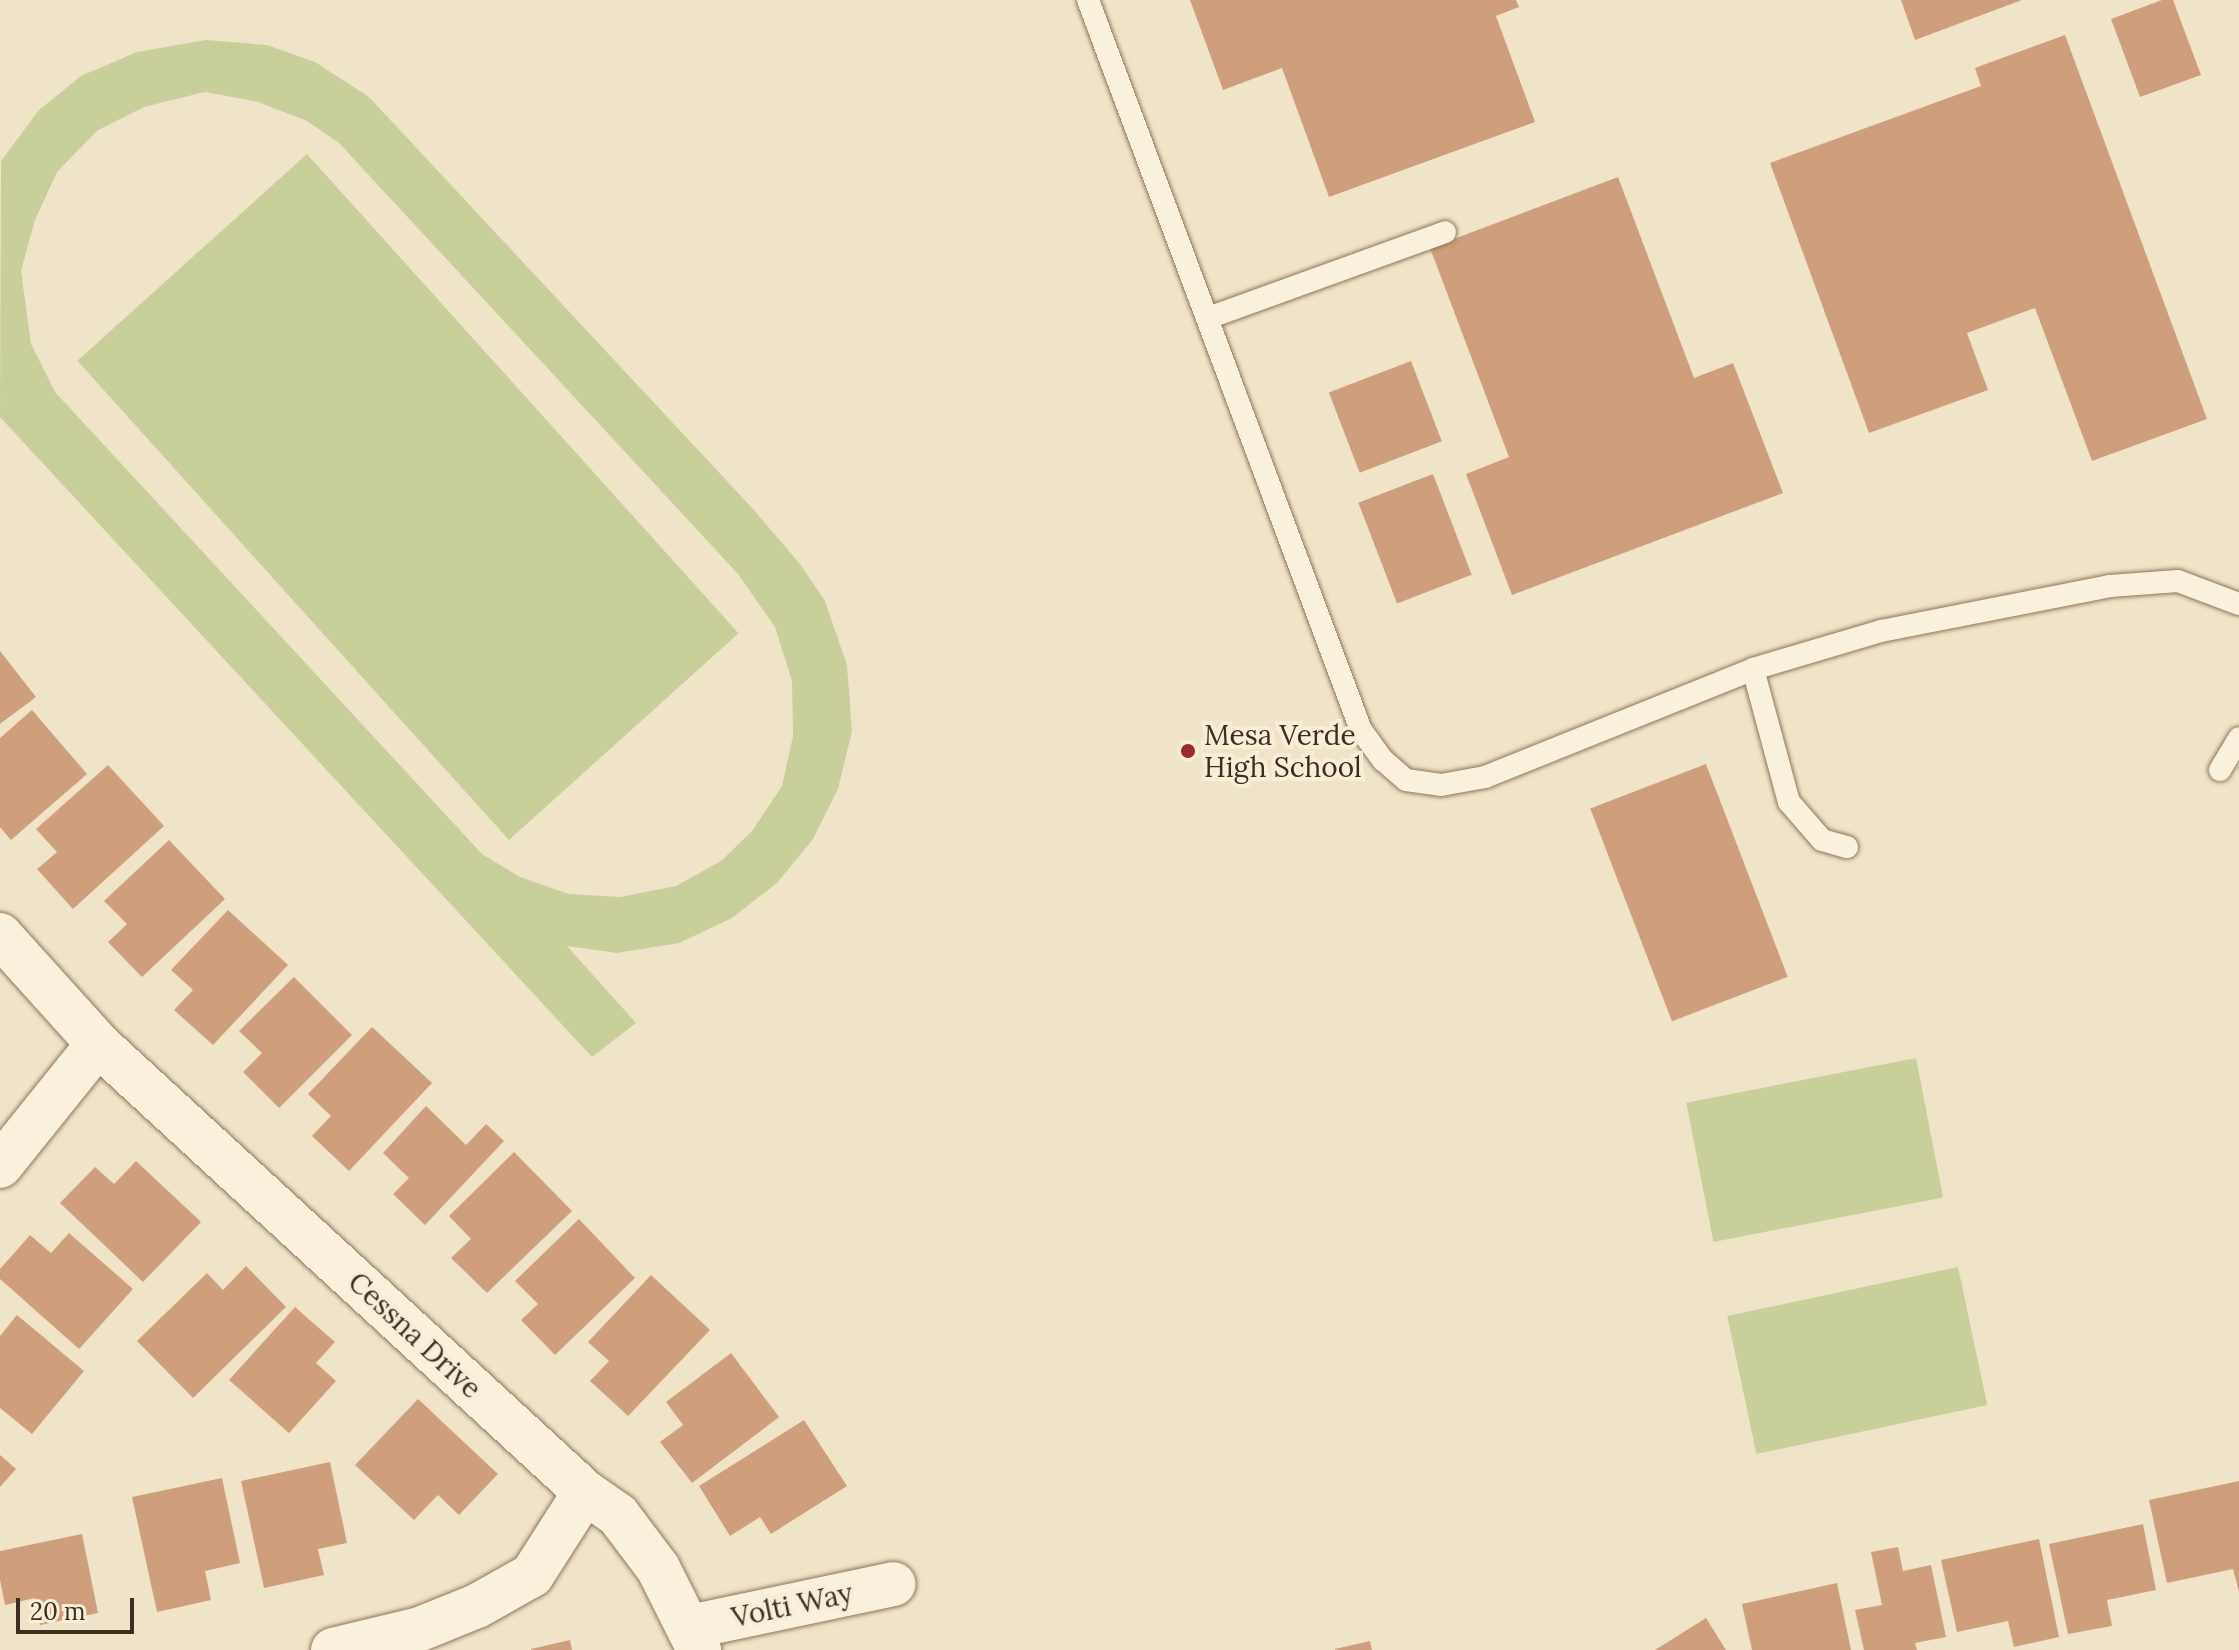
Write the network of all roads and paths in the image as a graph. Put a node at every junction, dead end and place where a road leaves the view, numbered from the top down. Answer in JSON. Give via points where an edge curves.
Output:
{"nodes":[{"id":1,"x":1088,"y":0,"type":"edge"},
{"id":2,"x":1445,"y":232,"type":"dead end"},
{"id":3,"x":1208,"y":318,"type":"junction"},
{"id":4,"x":2238,"y":607,"type":"edge"},
{"id":5,"x":1753,"y":669,"type":"junction"},
{"id":6,"x":2239,"y":738,"type":"edge"},
{"id":7,"x":2220,"y":770,"type":"dead end"},
{"id":8,"x":1847,"y":847,"type":"dead end"},
{"id":9,"x":0,"y":935,"type":"edge"},
{"id":10,"x":98,"y":1044,"type":"junction"},
{"id":11,"x":0,"y":1166,"type":"edge"},
{"id":12,"x":585,"y":1492,"type":"junction"},
{"id":13,"x":894,"y":1584,"type":"dead end"},
{"id":14,"x":695,"y":1638,"type":"edge"},
{"id":15,"x":333,"y":1650,"type":"edge"}],
"edges":[{"from":1,"to":3,"type":"lane"},
{"from":2,"to":3,"type":"lane"},
{"from":3,"to":5,"type":"lane","via":[[1361,730],[1406,780],[1441,785],[1485,777]]},
{"from":4,"to":5,"type":"lane","via":[[2178,581],[2110,586],[1881,631]]},
{"from":5,"to":8,"type":"lane","via":[[1789,802],[1822,840]]},
{"from":6,"to":7,"type":"lane"},
{"from":9,"to":10,"type":"street","name":"Cessna Drive"},
{"from":10,"to":11,"type":"street"},
{"from":10,"to":12,"type":"street","name":"Cessna Drive"},
{"from":12,"to":14,"type":"street","name":"Cessna Drive","via":[[618,1515],[658,1568]]},
{"from":12,"to":15,"type":"street","via":[[532,1575],[477,1606],[420,1629]]},
{"from":13,"to":14,"type":"street","name":"Volti Way"}]}
